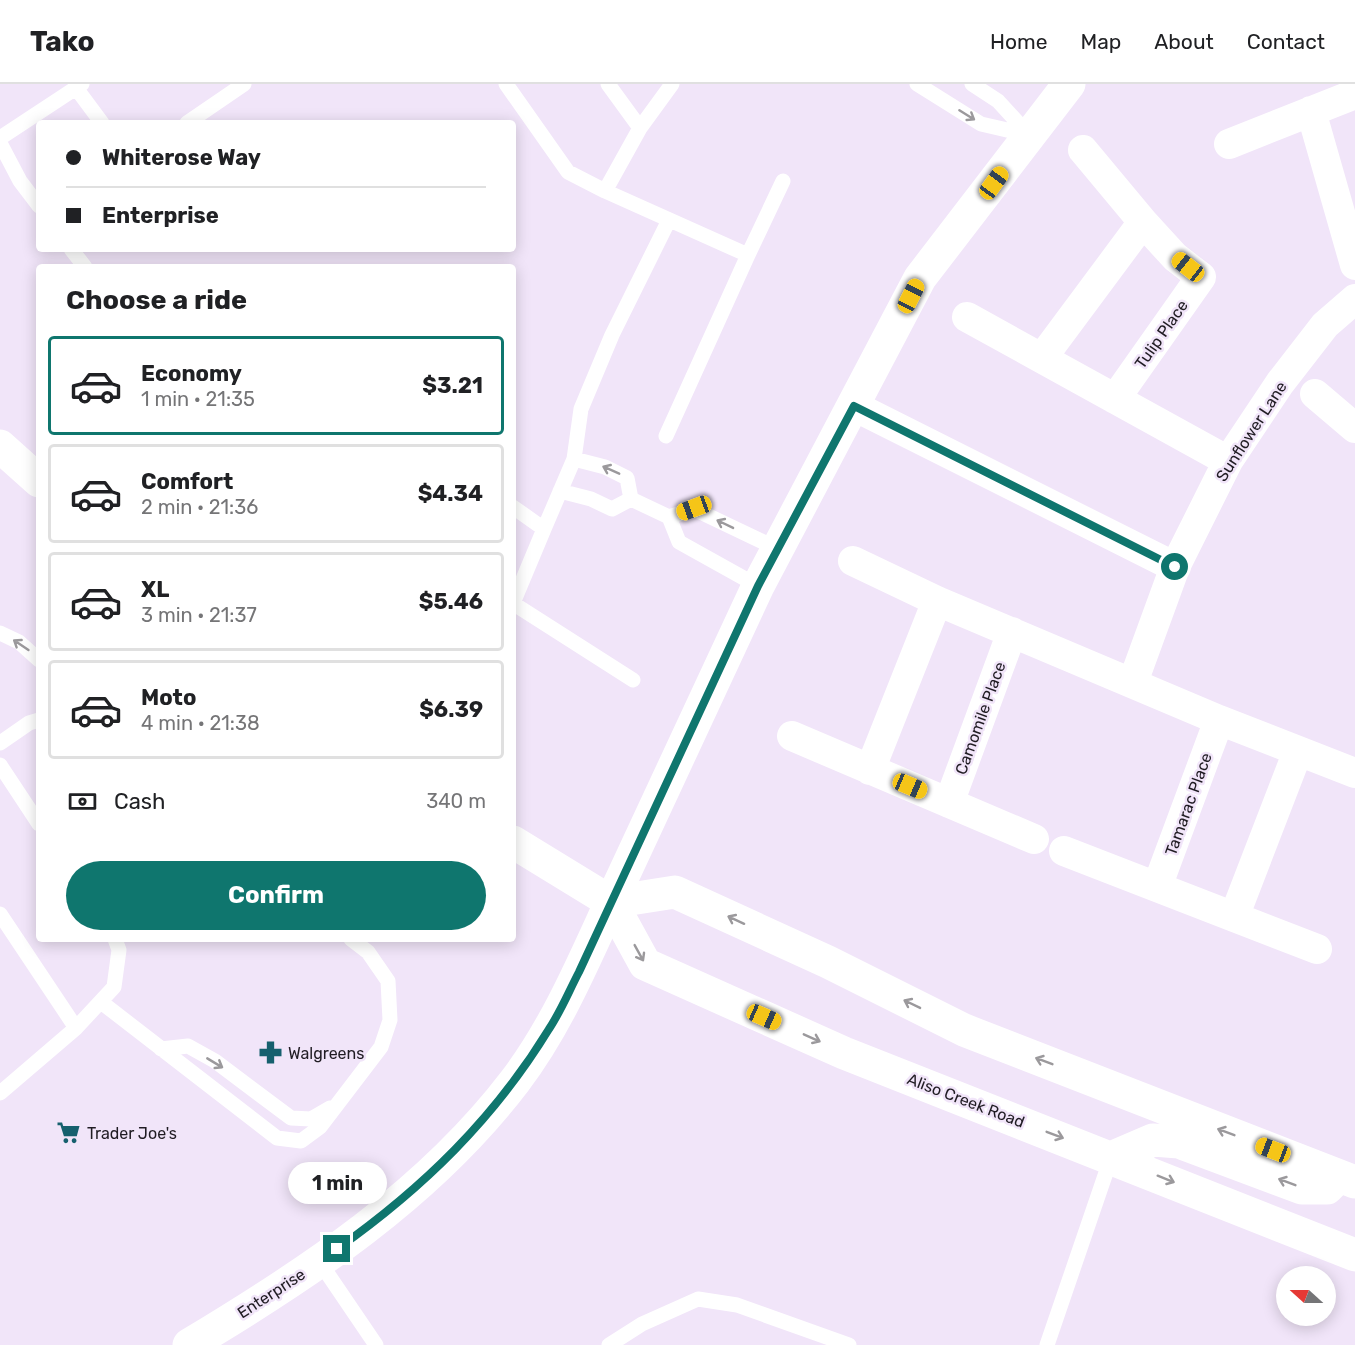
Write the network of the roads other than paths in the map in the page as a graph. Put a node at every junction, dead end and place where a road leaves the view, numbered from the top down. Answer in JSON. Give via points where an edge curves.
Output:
{"nodes":[{"id":1,"x":244,"y":84,"type":"edge"},
{"id":2,"x":506,"y":84,"type":"edge"},
{"id":3,"x":608,"y":84,"type":"edge"},
{"id":4,"x":672,"y":84,"type":"edge"},
{"id":5,"x":917,"y":84,"type":"edge"},
{"id":6,"x":972,"y":84,"type":"edge"},
{"id":7,"x":1068,"y":84,"type":"edge"},
{"id":8,"x":79,"y":86,"type":"edge"},
{"id":9,"x":1355,"y":94,"type":"edge"},
{"id":10,"x":1311,"y":111,"type":"junction"},
{"id":11,"x":100,"y":120,"type":"edge"},
{"id":12,"x":191,"y":120,"type":"edge"},
{"id":13,"x":640,"y":128,"type":"junction"},
{"id":14,"x":1029,"y":135,"type":"junction"},
{"id":15,"x":0,"y":141,"type":"edge"},
{"id":16,"x":1229,"y":144,"type":"dead end"},
{"id":17,"x":1083,"y":150,"type":"dead end"},
{"id":18,"x":783,"y":181,"type":"dead end"},
{"id":19,"x":605,"y":191,"type":"junction"},
{"id":20,"x":36,"y":202,"type":"edge"},
{"id":21,"x":669,"y":220,"type":"junction"},
{"id":22,"x":1143,"y":222,"type":"junction"},
{"id":23,"x":73,"y":252,"type":"edge"},
{"id":24,"x":748,"y":255,"type":"junction"},
{"id":25,"x":83,"y":264,"type":"edge"},
{"id":26,"x":1355,"y":265,"type":"edge"},
{"id":27,"x":1355,"y":299,"type":"edge"},
{"id":28,"x":967,"y":317,"type":"dead end"},
{"id":29,"x":1042,"y":358,"type":"junction"},
{"id":30,"x":1315,"y":394,"type":"dead end"},
{"id":31,"x":1115,"y":399,"type":"junction"},
{"id":32,"x":854,"y":406,"type":"junction"},
{"id":33,"x":1355,"y":428,"type":"edge"},
{"id":34,"x":666,"y":436,"type":"dead end"},
{"id":35,"x":0,"y":446,"type":"edge"},
{"id":36,"x":574,"y":459,"type":"junction"},
{"id":37,"x":1228,"y":461,"type":"junction"},
{"id":38,"x":36,"y":478,"type":"edge"},
{"id":39,"x":560,"y":490,"type":"junction"},
{"id":40,"x":631,"y":499,"type":"junction"},
{"id":41,"x":516,"y":509,"type":"edge"},
{"id":42,"x":669,"y":518,"type":"junction"},
{"id":43,"x":544,"y":529,"type":"junction"},
{"id":44,"x":778,"y":549,"type":"junction"},
{"id":45,"x":853,"y":561,"type":"dead end"},
{"id":46,"x":1175,"y":567,"type":"junction"},
{"id":47,"x":758,"y":586,"type":"junction"},
{"id":48,"x":516,"y":596,"type":"edge"},
{"id":49,"x":937,"y":601,"type":"junction"},
{"id":50,"x":516,"y":605,"type":"edge"},
{"id":51,"x":1012,"y":632,"type":"junction"},
{"id":52,"x":0,"y":633,"type":"edge"},
{"id":53,"x":36,"y":657,"type":"edge"},
{"id":54,"x":633,"y":680,"type":"dead end"},
{"id":55,"x":1133,"y":682,"type":"junction"},
{"id":56,"x":1219,"y":720,"type":"junction"},
{"id":57,"x":36,"y":721,"type":"edge"},
{"id":58,"x":792,"y":736,"type":"dead end"},
{"id":59,"x":0,"y":743,"type":"edge"},
{"id":60,"x":1298,"y":752,"type":"junction"},
{"id":61,"x":0,"y":765,"type":"edge"},
{"id":62,"x":870,"y":770,"type":"junction"},
{"id":63,"x":1355,"y":773,"type":"edge"},
{"id":64,"x":949,"y":803,"type":"junction"},
{"id":65,"x":36,"y":819,"type":"edge"},
{"id":66,"x":1034,"y":840,"type":"dead end"},
{"id":67,"x":516,"y":844,"type":"edge"},
{"id":68,"x":1064,"y":851,"type":"dead end"},
{"id":69,"x":1157,"y":887,"type":"junction"},
{"id":70,"x":611,"y":902,"type":"junction"},
{"id":71,"x":0,"y":914,"type":"edge"},
{"id":72,"x":1234,"y":917,"type":"junction"},
{"id":73,"x":116,"y":942,"type":"edge"},
{"id":74,"x":355,"y":942,"type":"edge"},
{"id":75,"x":1317,"y":949,"type":"dead end"},
{"id":76,"x":100,"y":1002,"type":"junction"},
{"id":77,"x":76,"y":1028,"type":"junction"},
{"id":78,"x":161,"y":1049,"type":"junction"},
{"id":79,"x":0,"y":1093,"type":"edge"},
{"id":80,"x":339,"y":1102,"type":"junction"},
{"id":81,"x":1111,"y":1158,"type":"junction"},
{"id":82,"x":1347,"y":1179,"type":"edge"},
{"id":83,"x":1355,"y":1255,"type":"edge"},
{"id":84,"x":319,"y":1261,"type":"junction"},
{"id":85,"x":189,"y":1345,"type":"edge"},
{"id":86,"x":376,"y":1345,"type":"edge"},
{"id":87,"x":609,"y":1345,"type":"edge"},
{"id":88,"x":849,"y":1345,"type":"edge"},
{"id":89,"x":1047,"y":1345,"type":"edge"}],
"edges":[{"from":1,"to":12,"type":"lane"},
{"from":2,"to":19,"type":"lane","via":[[568,172]]},
{"from":3,"to":13,"type":"lane"},
{"from":4,"to":13,"type":"lane"},
{"from":5,"to":14,"type":"lane","one_way":true,"via":[[981,124]]},
{"from":6,"to":14,"type":"lane","via":[[998,101]]},
{"from":7,"to":14,"type":"main road","name":"Enterprise"},
{"from":8,"to":11,"type":"lane"},
{"from":8,"to":15,"type":"lane"},
{"from":9,"to":10,"type":"street"},
{"from":10,"to":16,"type":"street"},
{"from":10,"to":26,"type":"street"},
{"from":13,"to":19,"type":"lane"},
{"from":14,"to":32,"type":"main road","name":"Enterprise","via":[[920,278]]},
{"from":15,"to":20,"type":"lane","via":[[20,181]]},
{"from":17,"to":22,"type":"street","name":"Tulip Place"},
{"from":18,"to":24,"type":"lane"},
{"from":19,"to":21,"type":"lane"},
{"from":21,"to":24,"type":"lane"},
{"from":21,"to":36,"type":"lane","via":[[612,335],[581,409]]},
{"from":22,"to":29,"type":"street"},
{"from":22,"to":31,"type":"street","name":"Tulip Place","via":[[1175,257],[1201,277]]},
{"from":23,"to":25,"type":"lane"},
{"from":24,"to":34,"type":"lane"},
{"from":27,"to":37,"type":"street","name":"Sunflower Lane","via":[[1325,325]]},
{"from":28,"to":29,"type":"street"},
{"from":29,"to":31,"type":"street"},
{"from":30,"to":33,"type":"street"},
{"from":31,"to":37,"type":"street"},
{"from":32,"to":44,"type":"main road","name":"Enterprise"},
{"from":32,"to":46,"type":"street"},
{"from":35,"to":38,"type":"main road"},
{"from":36,"to":39,"type":"lane"},
{"from":40,"to":36,"type":"lane","one_way":true,"via":[[627,478]]},
{"from":37,"to":46,"type":"street","name":"Sunflower Lane"},
{"from":39,"to":40,"type":"lane","via":[[612,509]]},
{"from":39,"to":43,"type":"lane"},
{"from":40,"to":42,"type":"lane"},
{"from":41,"to":43,"type":"lane"},
{"from":44,"to":42,"type":"lane","one_way":true,"via":[[694,508]]},
{"from":42,"to":47,"type":"lane","via":[[679,542]]},
{"from":43,"to":48,"type":"lane"},
{"from":44,"to":47,"type":"main road","name":"Enterprise"},
{"from":45,"to":49,"type":"street"},
{"from":46,"to":55,"type":"street","name":"Sunflower Lane"},
{"from":47,"to":70,"type":"main road","name":"Enterprise"},
{"from":49,"to":51,"type":"street"},
{"from":49,"to":62,"type":"street"},
{"from":50,"to":54,"type":"lane"},
{"from":51,"to":55,"type":"street"},
{"from":51,"to":64,"type":"street","name":"Camomile Place"},
{"from":53,"to":52,"type":"lane","one_way":true,"via":[[19,642]]},
{"from":55,"to":56,"type":"street"},
{"from":56,"to":60,"type":"street"},
{"from":56,"to":69,"type":"street","name":"Tamarac Place"},
{"from":57,"to":59,"type":"lane"},
{"from":58,"to":62,"type":"street"},
{"from":60,"to":63,"type":"street"},
{"from":60,"to":72,"type":"street"},
{"from":61,"to":65,"type":"lane"},
{"from":62,"to":64,"type":"street"},
{"from":64,"to":66,"type":"street"},
{"from":67,"to":70,"type":"main road","name":"Aliso Creek Road"},
{"from":68,"to":69,"type":"street"},
{"from":69,"to":72,"type":"street"},
{"from":70,"to":81,"type":"main road","name":"Aliso Creek Road","one_way":true,"via":[[645,964],[844,1053]]},
{"from":82,"to":70,"type":"main road","one_way":true,"via":[[964,1030],[675,892]]},
{"from":70,"to":84,"type":"main road","name":"Enterprise","via":[[551,1027],[502,1098],[428,1178]]},
{"from":71,"to":77,"type":"lane"},
{"from":72,"to":75,"type":"street"},
{"from":73,"to":76,"type":"lane","via":[[119,950],[114,987]]},
{"from":74,"to":80,"type":"lane","via":[[368,951],[388,981],[390,1020],[381,1047]]},
{"from":76,"to":77,"type":"lane"},
{"from":76,"to":78,"type":"lane"},
{"from":77,"to":79,"type":"lane"},
{"from":78,"to":80,"type":"lane","one_way":true,"via":[[188,1046],[215,1061],[291,1118],[311,1119]]},
{"from":78,"to":80,"type":"lane","via":[[277,1138],[301,1141],[320,1127]]},
{"from":82,"to":81,"type":"main road","one_way":true,"via":[[1327,1188],[1302,1188],[1179,1142],[1153,1140]]},
{"from":81,"to":83,"type":"main road","name":"Aliso Creek Road","one_way":true},
{"from":81,"to":89,"type":"lane"},
{"from":84,"to":85,"type":"main road","name":"Enterprise"},
{"from":84,"to":86,"type":"lane"},
{"from":87,"to":88,"type":"lane","via":[[642,1324],[698,1299],[737,1305]]}]}
